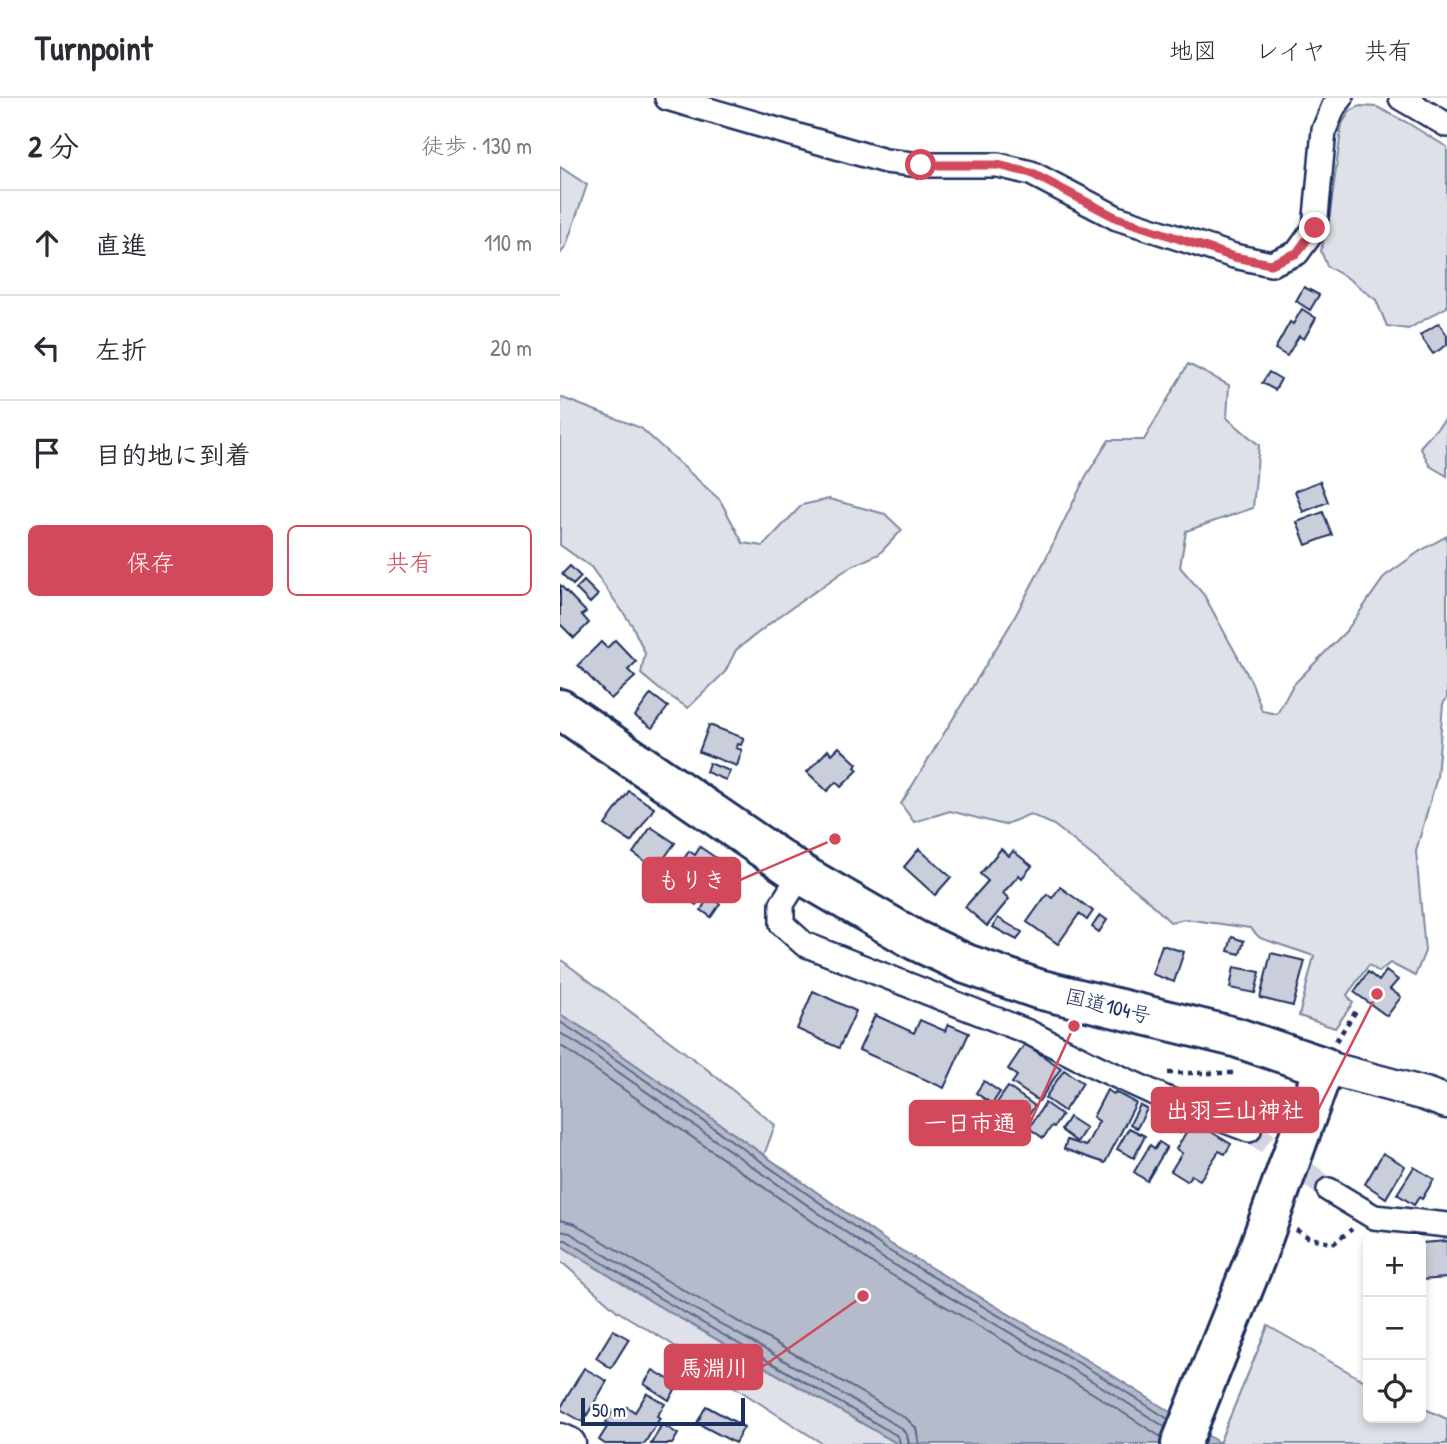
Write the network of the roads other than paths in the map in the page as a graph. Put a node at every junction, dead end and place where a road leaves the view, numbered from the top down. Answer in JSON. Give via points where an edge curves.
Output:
{"nodes":[{"id":1,"x":667,"y":98,"type":"edge"},
{"id":2,"x":1340,"y":98,"type":"edge"},
{"id":3,"x":1401,"y":98,"type":"edge"},
{"id":4,"x":1447,"y":125,"type":"edge"},
{"id":5,"x":560,"y":709,"type":"edge"},
{"id":6,"x":801,"y":874,"type":"junction"},
{"id":7,"x":1330,"y":1054,"type":"junction"},
{"id":8,"x":1447,"y":1102,"type":"edge"},
{"id":9,"x":1248,"y":1130,"type":"tunnel mouth"},
{"id":10,"x":1329,"y":1190,"type":"tunnel mouth"},
{"id":11,"x":1447,"y":1225,"type":"edge"},
{"id":12,"x":560,"y":1440,"type":"edge"},
{"id":13,"x":569,"y":1444,"type":"edge"},
{"id":14,"x":1181,"y":1444,"type":"edge"}],
"edges":[{"from":1,"to":2,"type":"street","via":[[885,161],[998,165],[1031,173],[1117,218],[1234,257],[1271,264],[1297,253],[1315,228],[1324,130]]},
{"from":3,"to":4,"type":"street"},
{"from":5,"to":6,"type":"highway","name":"国道104号"},
{"from":6,"to":7,"type":"highway","name":"国道104号","via":[[915,940],[1038,989],[1235,1037]]},
{"from":6,"to":9,"type":"street","via":[[782,904],[782,924],[804,944],[1028,1032],[1165,1098]]},
{"from":7,"to":8,"type":"street"},
{"from":7,"to":14,"type":"highway"},
{"from":10,"to":11,"type":"street","via":[[1374,1217]]},
{"from":12,"to":13,"type":"street"}]}
